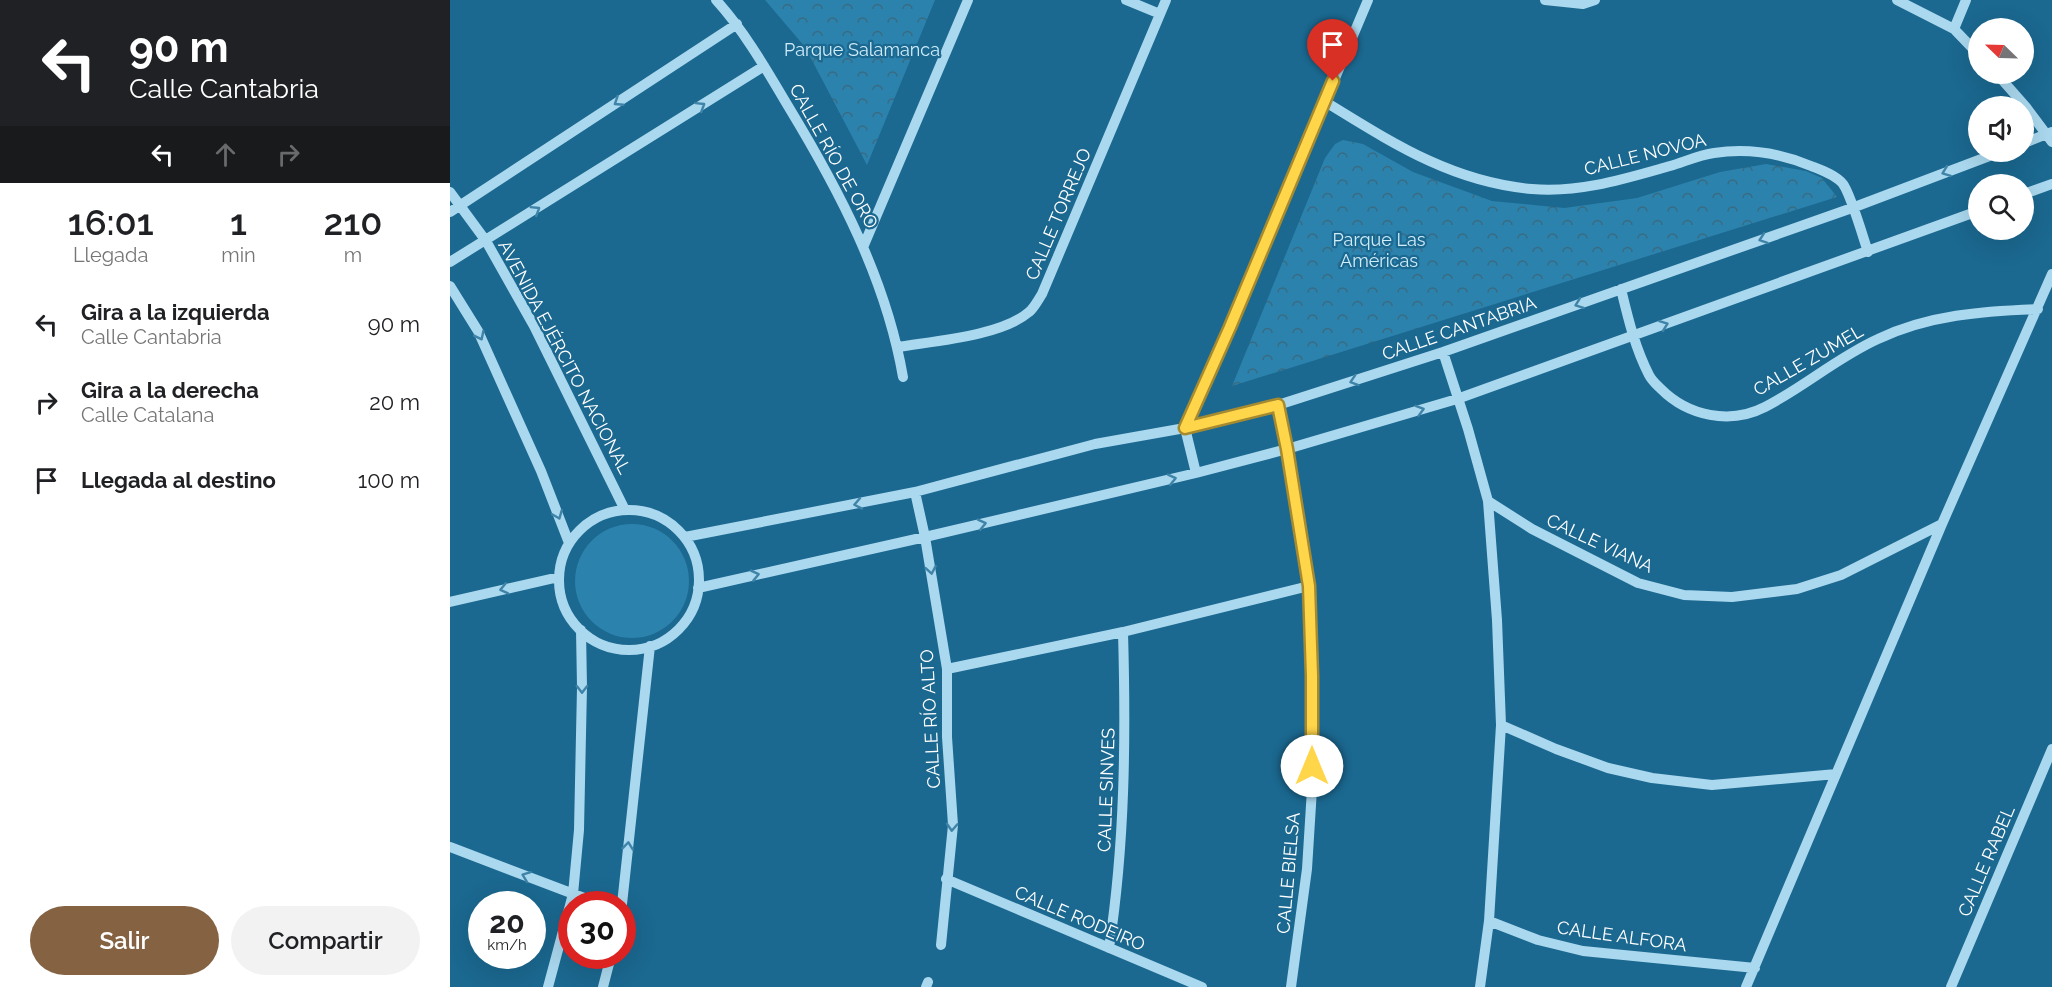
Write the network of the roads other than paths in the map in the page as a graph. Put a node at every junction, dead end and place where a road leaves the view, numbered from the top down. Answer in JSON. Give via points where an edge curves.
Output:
{"nodes":[{"id":1,"x":716,"y":0,"type":"edge"},
{"id":2,"x":968,"y":0,"type":"edge"},
{"id":3,"x":1126,"y":0,"type":"edge"},
{"id":4,"x":1166,"y":0,"type":"edge"},
{"id":5,"x":1368,"y":0,"type":"edge"},
{"id":6,"x":1545,"y":0,"type":"edge"},
{"id":7,"x":1595,"y":0,"type":"edge"},
{"id":8,"x":1897,"y":0,"type":"edge"},
{"id":9,"x":1966,"y":0,"type":"edge"},
{"id":10,"x":1584,"y":2,"type":"edge"},
{"id":11,"x":1160,"y":14,"type":"junction"},
{"id":12,"x":737,"y":24,"type":"junction"},
{"id":13,"x":1954,"y":29,"type":"junction"},
{"id":14,"x":1968,"y":44,"type":"edge"},
{"id":15,"x":764,"y":66,"type":"junction"},
{"id":16,"x":2006,"y":84,"type":"edge"},
{"id":17,"x":1324,"y":101,"type":"junction"},
{"id":18,"x":2050,"y":136,"type":"edge"},
{"id":19,"x":2034,"y":140,"type":"edge"},
{"id":20,"x":1974,"y":162,"type":"edge"},
{"id":21,"x":2052,"y":184,"type":"edge"},
{"id":22,"x":2034,"y":190,"type":"edge"},
{"id":23,"x":450,"y":192,"type":"edge"},
{"id":24,"x":461,"y":206,"type":"junction"},
{"id":25,"x":1852,"y":208,"type":"junction"},
{"id":26,"x":450,"y":212,"type":"edge"},
{"id":27,"x":1968,"y":215,"type":"edge"},
{"id":28,"x":486,"y":241,"type":"junction"},
{"id":29,"x":864,"y":245,"type":"junction"},
{"id":30,"x":1868,"y":252,"type":"junction"},
{"id":31,"x":450,"y":262,"type":"edge"},
{"id":32,"x":2052,"y":274,"type":"edge"},
{"id":33,"x":450,"y":286,"type":"edge"},
{"id":34,"x":1621,"y":289,"type":"junction"},
{"id":35,"x":2038,"y":309,"type":"junction"},
{"id":36,"x":1633,"y":336,"type":"junction"},
{"id":37,"x":898,"y":347,"type":"junction"},
{"id":38,"x":1443,"y":352,"type":"junction"},
{"id":39,"x":903,"y":377,"type":"dead end"},
{"id":40,"x":1457,"y":399,"type":"junction"},
{"id":41,"x":1278,"y":405,"type":"junction"},
{"id":42,"x":1185,"y":428,"type":"junction"},
{"id":43,"x":1287,"y":449,"type":"junction"},
{"id":44,"x":1196,"y":473,"type":"junction"},
{"id":45,"x":915,"y":492,"type":"junction"},
{"id":46,"x":1488,"y":501,"type":"junction"},
{"id":47,"x":625,"y":510,"type":"junction"},
{"id":48,"x":1942,"y":524,"type":"junction"},
{"id":49,"x":684,"y":537,"type":"junction"},
{"id":50,"x":925,"y":537,"type":"junction"},
{"id":51,"x":569,"y":543,"type":"junction"},
{"id":52,"x":559,"y":577,"type":"junction"},
{"id":53,"x":1309,"y":586,"type":"junction"},
{"id":54,"x":698,"y":588,"type":"junction"},
{"id":55,"x":450,"y":602,"type":"edge"},
{"id":56,"x":581,"y":630,"type":"junction"},
{"id":57,"x":1123,"y":632,"type":"junction"},
{"id":58,"x":650,"y":646,"type":"junction"},
{"id":59,"x":947,"y":669,"type":"junction"},
{"id":60,"x":1501,"y":725,"type":"junction"},
{"id":61,"x":2052,"y":749,"type":"edge"},
{"id":62,"x":1836,"y":774,"type":"junction"},
{"id":63,"x":450,"y":847,"type":"edge"},
{"id":64,"x":946,"y":879,"type":"junction"},
{"id":65,"x":565,"y":891,"type":"edge"},
{"id":66,"x":573,"y":891,"type":"edge"},
{"id":67,"x":623,"y":891,"type":"edge"},
{"id":68,"x":1489,"y":921,"type":"junction"},
{"id":69,"x":941,"y":945,"type":"dead end"},
{"id":70,"x":1109,"y":948,"type":"junction"},
{"id":71,"x":558,"y":950,"type":"edge"},
{"id":72,"x":1755,"y":968,"type":"junction"},
{"id":73,"x":608,"y":969,"type":"edge"},
{"id":74,"x":548,"y":987,"type":"edge"},
{"id":75,"x":603,"y":987,"type":"edge"},
{"id":76,"x":1202,"y":987,"type":"edge"},
{"id":77,"x":1291,"y":987,"type":"edge"},
{"id":78,"x":1480,"y":987,"type":"edge"},
{"id":79,"x":1746,"y":987,"type":"edge"},
{"id":80,"x":1951,"y":987,"type":"edge"}],
"edges":[{"from":1,"to":12,"type":"street","name":"CALLE RÍO DE ORO"},
{"from":2,"to":29,"type":"street"},
{"from":3,"to":11,"type":"street"},
{"from":4,"to":11,"type":"street","name":"CALLE TORREJO"},
{"from":5,"to":17,"type":"street"},
{"from":6,"to":10,"type":"street"},
{"from":7,"to":10,"type":"street"},
{"from":8,"to":13,"type":"street"},
{"from":9,"to":13,"type":"street"},
{"from":11,"to":37,"type":"street","name":"CALLE TORREJO","via":[[1046,285],[1029,312],[985,332]]},
{"from":12,"to":15,"type":"street","name":"CALLE RÍO DE ORO"},
{"from":12,"to":24,"type":"street","one_way":true},
{"from":13,"to":14,"type":"street"},
{"from":28,"to":15,"type":"street","one_way":true},
{"from":15,"to":29,"type":"street","name":"CALLE RÍO DE ORO","via":[[823,162]]},
{"from":16,"to":18,"type":"street"},
{"from":17,"to":25,"type":"street","name":"CALLE NOVOA","via":[[1423,159],[1497,183],[1532,189],[1576,189],[1711,153],[1734,151],[1779,155],[1824,171],[1843,183]]},
{"from":17,"to":42,"type":"street"},
{"from":18,"to":19,"type":"street"},
{"from":20,"to":25,"type":"street","name":"CALLE CANTABRIA","one_way":true},
{"from":21,"to":22,"type":"street"},
{"from":23,"to":24,"type":"street","name":"AVENIDA EJÉRCITO NACIONAL"},
{"from":24,"to":26,"type":"street"},
{"from":24,"to":28,"type":"street","name":"AVENIDA EJÉRCITO NACIONAL"},
{"from":25,"to":30,"type":"street"},
{"from":25,"to":34,"type":"street","name":"CALLE CANTABRIA","one_way":true},
{"from":27,"to":30,"type":"street"},
{"from":28,"to":31,"type":"street"},
{"from":28,"to":47,"type":"street","name":"AVENIDA EJÉRCITO NACIONAL","via":[[534,326]]},
{"from":29,"to":37,"type":"street","name":"CALLE RÍO DE ORO"},
{"from":36,"to":30,"type":"street","one_way":true},
{"from":32,"to":35,"type":"street"},
{"from":33,"to":51,"type":"street","one_way":true,"via":[[478,331]]},
{"from":34,"to":36,"type":"street","name":"CALLE ZUMEL"},
{"from":34,"to":38,"type":"street","name":"CALLE CANTABRIA","one_way":true},
{"from":35,"to":36,"type":"street","name":"CALLE ZUMEL","via":[[1984,311],[1926,321],[1879,338],[1838,359],[1764,408],[1737,416],[1712,416],[1689,410],[1670,398],[1650,378]]},
{"from":35,"to":48,"type":"street"},
{"from":36,"to":40,"type":"street"},
{"from":37,"to":39,"type":"street","name":"CALLE RÍO DE ORO"},
{"from":38,"to":40,"type":"street"},
{"from":38,"to":41,"type":"street","name":"CALLE CANTABRIA","one_way":true},
{"from":43,"to":40,"type":"street","one_way":true},
{"from":40,"to":46,"type":"street"},
{"from":41,"to":42,"type":"street","name":"CALLE CANTABRIA"},
{"from":41,"to":43,"type":"street","name":"CALLE BIELSA"},
{"from":42,"to":44,"type":"street"},
{"from":42,"to":45,"type":"street","name":"CALLE CANTABRIA","via":[[1095,444]]},
{"from":43,"to":44,"type":"street"},
{"from":43,"to":53,"type":"street","name":"CALLE BIELSA"},
{"from":50,"to":44,"type":"street","one_way":true},
{"from":45,"to":49,"type":"street","name":"CALLE CANTABRIA","one_way":true},
{"from":45,"to":50,"type":"street","name":"CALLE RÍO ALTO"},
{"from":46,"to":48,"type":"street","name":"CALLE VIANA","via":[[1532,529],[1638,583],[1708,596],[1797,589],[1841,575]]},
{"from":46,"to":60,"type":"street"},
{"from":47,"to":49,"type":"street","via":[[648,512],[668,522]]},
{"from":47,"to":51,"type":"street","via":[[593,519]]},
{"from":48,"to":62,"type":"street"},
{"from":49,"to":54,"type":"street","via":[[698,570]]},
{"from":54,"to":50,"type":"street","one_way":true},
{"from":50,"to":59,"type":"street","name":"CALLE RÍO ALTO","one_way":true},
{"from":51,"to":52,"type":"street"},
{"from":52,"to":55,"type":"street","one_way":true},
{"from":52,"to":56,"type":"street","via":[[564,606]]},
{"from":53,"to":57,"type":"street"},
{"from":53,"to":77,"type":"street","name":"CALLE BIELSA","via":[[1312,789],[1307,869]]},
{"from":54,"to":58,"type":"street","via":[[682,623]]},
{"from":56,"to":58,"type":"street","via":[[613,648]]},
{"from":56,"to":66,"type":"street","one_way":true,"via":[[579,830]]},
{"from":57,"to":59,"type":"street"},
{"from":57,"to":70,"type":"street","name":"CALLE SINVES","via":[[1126,729],[1122,841]]},
{"from":67,"to":58,"type":"street","one_way":true},
{"from":59,"to":64,"type":"street","name":"CALLE RÍO ALTO","one_way":true,"via":[[953,825]]},
{"from":60,"to":62,"type":"street","via":[[1608,768],[1652,778],[1712,785]]},
{"from":60,"to":68,"type":"street"},
{"from":61,"to":80,"type":"street","name":"CALLE RABEL"},
{"from":62,"to":72,"type":"street"},
{"from":65,"to":63,"type":"street","one_way":true},
{"from":64,"to":69,"type":"street","name":"CALLE RÍO ALTO"},
{"from":64,"to":70,"type":"street","name":"CALLE RODEIRO"},
{"from":68,"to":72,"type":"street","name":"CALLE ALFORA","via":[[1538,940],[1582,951]]},
{"from":68,"to":78,"type":"street"},
{"from":70,"to":76,"type":"street","name":"CALLE RODEIRO"},
{"from":71,"to":74,"type":"street"},
{"from":72,"to":79,"type":"street"},
{"from":73,"to":75,"type":"street"}]}
